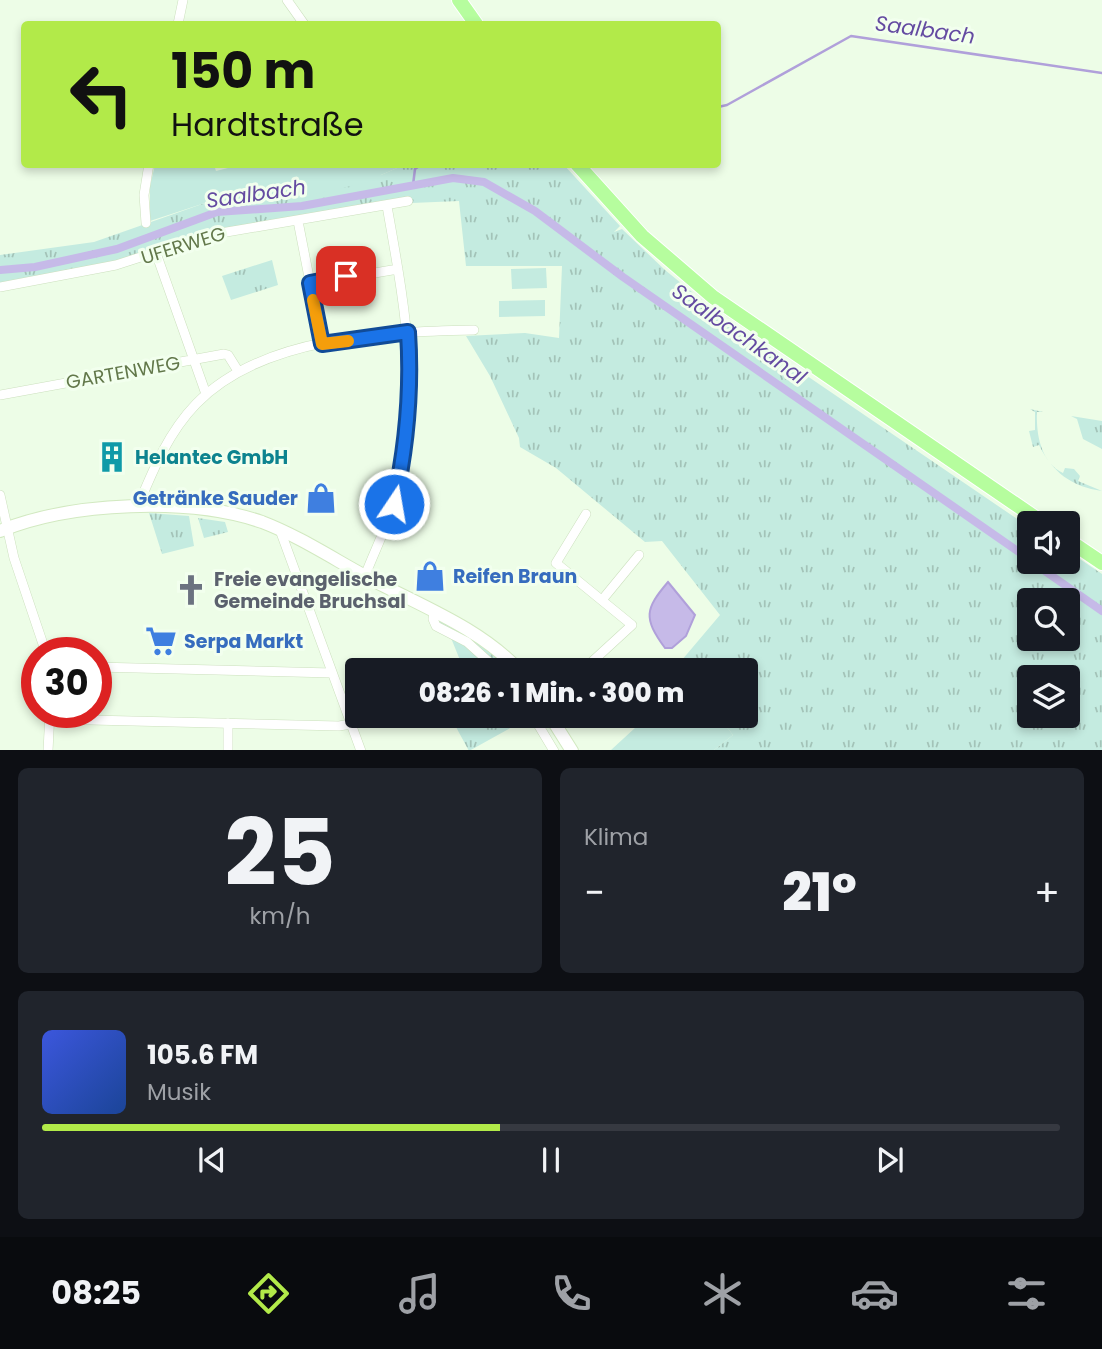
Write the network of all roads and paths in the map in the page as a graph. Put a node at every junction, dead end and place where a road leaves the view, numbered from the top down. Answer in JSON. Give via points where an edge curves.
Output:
{"nodes":[{"id":1,"x":183,"y":0,"type":"edge"},
{"id":2,"x":287,"y":0,"type":"edge"},
{"id":3,"x":461,"y":1,"type":"edge"},
{"id":4,"x":179,"y":21,"type":"edge"},
{"id":5,"x":302,"y":21,"type":"edge"},
{"id":6,"x":474,"y":21,"type":"edge"},
{"id":7,"x":148,"y":168,"type":"edge"},
{"id":8,"x":581,"y":168,"type":"edge"},
{"id":9,"x":408,"y":201,"type":"dead end"},
{"id":10,"x":387,"y":206,"type":"junction"},
{"id":11,"x":298,"y":221,"type":"junction"},
{"id":12,"x":146,"y":223,"type":"dead end"},
{"id":13,"x":156,"y":253,"type":"junction"},
{"id":14,"x":398,"y":269,"type":"junction"},
{"id":15,"x":363,"y":275,"type":"dead end"},
{"id":16,"x":346,"y":276,"type":"dead end"},
{"id":17,"x":310,"y":283,"type":"junction"},
{"id":18,"x":0,"y":286,"type":"edge"},
{"id":19,"x":474,"y":330,"type":"dead end"},
{"id":20,"x":408,"y":332,"type":"junction"},
{"id":21,"x":322,"y":344,"type":"junction"},
{"id":22,"x":192,"y":359,"type":"junction"},
{"id":23,"x":238,"y":370,"type":"junction"},
{"id":24,"x":206,"y":394,"type":"junction"},
{"id":25,"x":0,"y":395,"type":"edge"},
{"id":26,"x":0,"y":495,"type":"edge"},
{"id":27,"x":138,"y":506,"type":"junction"},
{"id":28,"x":1025,"y":511,"type":"edge"},
{"id":29,"x":586,"y":514,"type":"dead end"},
{"id":30,"x":3,"y":530,"type":"edge"},
{"id":31,"x":280,"y":530,"type":"junction"},
{"id":32,"x":1080,"y":548,"type":"edge"},
{"id":33,"x":639,"y":555,"type":"dead end"},
{"id":34,"x":1102,"y":563,"type":"edge"},
{"id":35,"x":365,"y":576,"type":"junction"},
{"id":36,"x":602,"y":600,"type":"junction"},
{"id":37,"x":434,"y":611,"type":"junction"},
{"id":38,"x":40,"y":637,"type":"edge"},
{"id":39,"x":485,"y":658,"type":"edge"},
{"id":40,"x":504,"y":658,"type":"edge"},
{"id":41,"x":597,"y":658,"type":"edge"},
{"id":42,"x":112,"y":667,"type":"edge"},
{"id":43,"x":331,"y":673,"type":"junction"},
{"id":44,"x":345,"y":709,"type":"edge"},
{"id":45,"x":112,"y":718,"type":"edge"},
{"id":46,"x":228,"y":723,"type":"junction"},
{"id":47,"x":345,"y":725,"type":"edge"},
{"id":48,"x":49,"y":728,"type":"edge"},
{"id":49,"x":352,"y":728,"type":"edge"},
{"id":50,"x":540,"y":728,"type":"edge"},
{"id":51,"x":558,"y":728,"type":"edge"},
{"id":52,"x":48,"y":750,"type":"edge"},
{"id":53,"x":228,"y":750,"type":"edge"},
{"id":54,"x":361,"y":750,"type":"edge"},
{"id":55,"x":553,"y":750,"type":"edge"},
{"id":56,"x":571,"y":750,"type":"edge"}],
"edges":[{"from":1,"to":4,"type":"street"},
{"from":2,"to":5,"type":"street"},
{"from":3,"to":6,"type":"main road"},
{"from":7,"to":12,"type":"street"},
{"from":8,"to":28,"type":"main road","via":[[642,236],[713,297]]},
{"from":9,"to":10,"type":"street","name":"UFERWEG"},
{"from":10,"to":11,"type":"street","name":"UFERWEG"},
{"from":10,"to":14,"type":"street"},
{"from":11,"to":13,"type":"street","name":"UFERWEG","via":[[209,235]]},
{"from":11,"to":17,"type":"street"},
{"from":13,"to":18,"type":"street","name":"UFERWEG"},
{"from":13,"to":22,"type":"street"},
{"from":14,"to":15,"type":"street"},
{"from":14,"to":20,"type":"street"},
{"from":16,"to":17,"type":"street"},
{"from":17,"to":21,"type":"street"},
{"from":19,"to":20,"type":"street"},
{"from":20,"to":21,"type":"street"},
{"from":20,"to":35,"type":"street","via":[[412,389],[406,448],[394,504]]},
{"from":21,"to":23,"type":"street"},
{"from":22,"to":23,"type":"street","name":"GARTENWEG","via":[[228,355]]},
{"from":22,"to":24,"type":"street"},
{"from":22,"to":25,"type":"street","name":"GARTENWEG"},
{"from":23,"to":24,"type":"street"},
{"from":24,"to":27,"type":"street","via":[[176,428]]},
{"from":26,"to":30,"type":"street"},
{"from":27,"to":30,"type":"main road","via":[[98,508]]},
{"from":27,"to":31,"type":"main road","via":[[229,513]]},
{"from":29,"to":36,"type":"street","via":[[556,563]]},
{"from":30,"to":38,"type":"street"},
{"from":31,"to":35,"type":"main road"},
{"from":31,"to":43,"type":"street"},
{"from":32,"to":34,"type":"main road"},
{"from":33,"to":36,"type":"street"},
{"from":35,"to":37,"type":"main road"},
{"from":36,"to":41,"type":"street","via":[[632,625]]},
{"from":37,"to":39,"type":"street","via":[[436,626],[467,642]]},
{"from":37,"to":40,"type":"main road","via":[[472,632]]},
{"from":42,"to":43,"type":"street"},
{"from":43,"to":44,"type":"street"},
{"from":45,"to":46,"type":"street"},
{"from":46,"to":47,"type":"street"},
{"from":46,"to":53,"type":"street"},
{"from":48,"to":52,"type":"street"},
{"from":49,"to":54,"type":"street"},
{"from":50,"to":55,"type":"street"},
{"from":51,"to":56,"type":"main road"}]}
